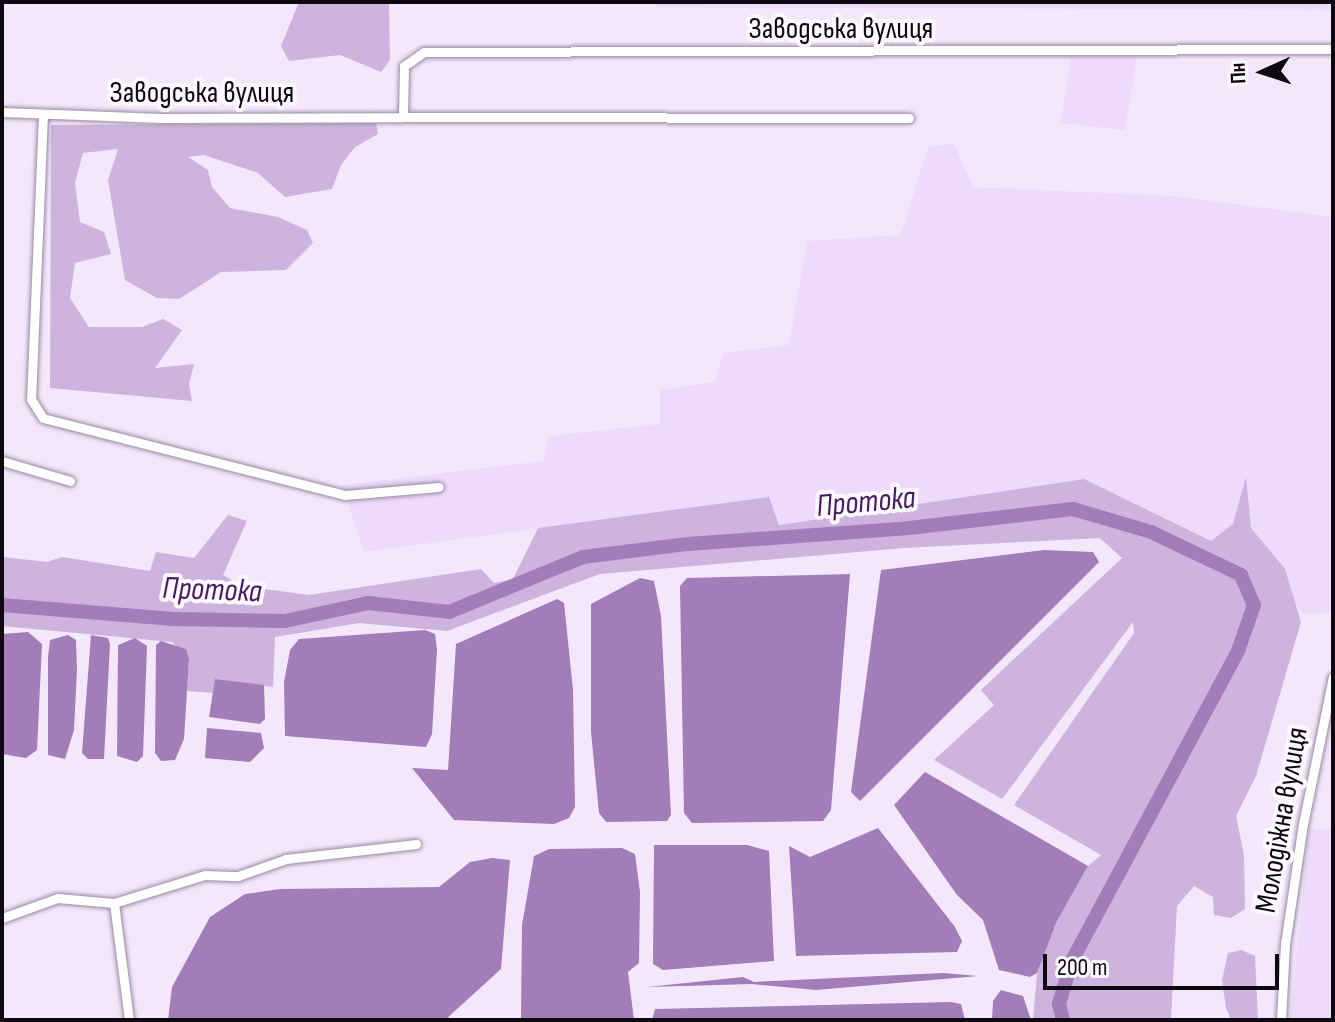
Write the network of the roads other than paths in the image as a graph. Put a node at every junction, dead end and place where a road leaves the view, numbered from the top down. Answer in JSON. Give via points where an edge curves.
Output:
{"nodes":[{"id":1,"x":1333,"y":49,"type":"edge"},
{"id":2,"x":2,"y":112,"type":"edge"},
{"id":3,"x":43,"y":114,"type":"junction"},
{"id":4,"x":403,"y":117,"type":"junction"},
{"id":5,"x":909,"y":118,"type":"dead end"},
{"id":6,"x":2,"y":461,"type":"edge"},
{"id":7,"x":70,"y":481,"type":"dead end"},
{"id":8,"x":439,"y":487,"type":"dead end"},
{"id":9,"x":1333,"y":677,"type":"edge"},
{"id":10,"x":416,"y":844,"type":"dead end"},
{"id":11,"x":114,"y":903,"type":"junction"},
{"id":12,"x":2,"y":918,"type":"edge"},
{"id":13,"x":129,"y":1020,"type":"edge"},
{"id":14,"x":1281,"y":1020,"type":"edge"}],
"edges":[{"from":1,"to":4,"type":"street","name":"Заводська вулиця","via":[[424,52],[404,66]]},
{"from":2,"to":3,"type":"street","name":"Заводська вулиця"},
{"from":3,"to":4,"type":"street","name":"Заводська вулиця"},
{"from":3,"to":8,"type":"street","via":[[31,399],[43,418],[345,495]]},
{"from":4,"to":5,"type":"street","name":"Заводська вулиця"},
{"from":6,"to":7,"type":"street"},
{"from":9,"to":14,"type":"street","name":"Молодіжна вулиця","via":[[1303,824],[1285,944]]},
{"from":10,"to":11,"type":"street","via":[[286,859],[238,876],[205,875]]},
{"from":11,"to":12,"type":"street","via":[[58,898]]},
{"from":11,"to":13,"type":"street"}]}
